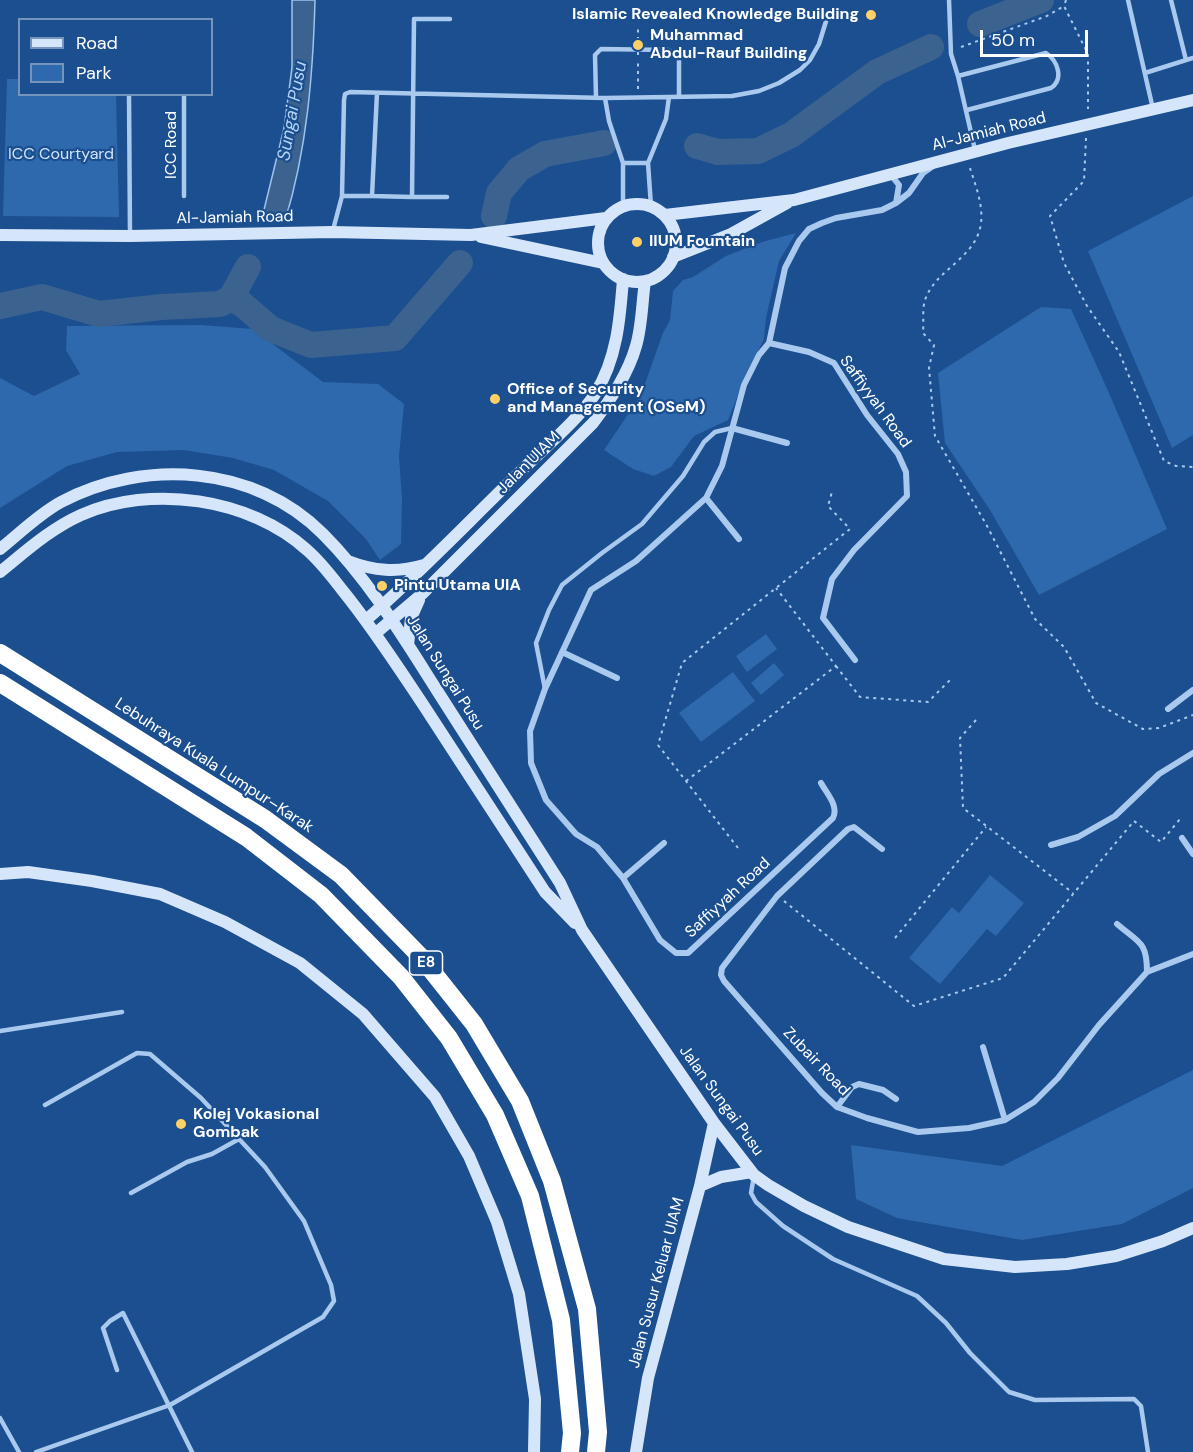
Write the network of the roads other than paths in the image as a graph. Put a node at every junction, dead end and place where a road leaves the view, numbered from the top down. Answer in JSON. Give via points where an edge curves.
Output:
{"nodes":[{"id":1,"x":949,"y":0,"type":"edge"},
{"id":2,"x":1128,"y":0,"type":"edge"},
{"id":3,"x":1171,"y":0,"type":"edge"},
{"id":4,"x":827,"y":18,"type":"dead end"},
{"id":5,"x":450,"y":19,"type":"dead end"},
{"id":6,"x":1193,"y":58,"type":"edge"},
{"id":7,"x":1186,"y":60,"type":"junction"},
{"id":8,"x":1145,"y":74,"type":"junction"},
{"id":9,"x":958,"y":76,"type":"junction"},
{"id":10,"x":377,"y":93,"type":"junction"},
{"id":11,"x":413,"y":94,"type":"junction"},
{"id":12,"x":129,"y":96,"type":"edge"},
{"id":13,"x":184,"y":96,"type":"edge"},
{"id":14,"x":596,"y":97,"type":"junction"},
{"id":15,"x":669,"y":97,"type":"junction"},
{"id":16,"x":679,"y":97,"type":"junction"},
{"id":17,"x":605,"y":98,"type":"junction"},
{"id":18,"x":1193,"y":100,"type":"edge"},
{"id":19,"x":1153,"y":109,"type":"junction"},
{"id":20,"x":967,"y":110,"type":"junction"},
{"id":21,"x":971,"y":152,"type":"junction"},
{"id":22,"x":938,"y":161,"type":"junction"},
{"id":23,"x":623,"y":163,"type":"junction"},
{"id":24,"x":648,"y":163,"type":"junction"},
{"id":25,"x":891,"y":175,"type":"junction"},
{"id":26,"x":184,"y":196,"type":"dead end"},
{"id":27,"x":342,"y":196,"type":"junction"},
{"id":28,"x":372,"y":196,"type":"junction"},
{"id":29,"x":412,"y":197,"type":"junction"},
{"id":30,"x":447,"y":197,"type":"dead end"},
{"id":31,"x":794,"y":200,"type":"junction"},
{"id":32,"x":896,"y":203,"type":"junction"},
{"id":33,"x":623,"y":206,"type":"junction"},
{"id":34,"x":651,"y":206,"type":"junction"},
{"id":35,"x":665,"y":215,"type":"junction"},
{"id":36,"x":606,"y":218,"type":"junction"},
{"id":37,"x":332,"y":232,"type":"junction"},
{"id":38,"x":0,"y":235,"type":"edge"},
{"id":39,"x":471,"y":235,"type":"junction"},
{"id":40,"x":130,"y":236,"type":"junction"},
{"id":41,"x":673,"y":257,"type":"junction"},
{"id":42,"x":603,"y":263,"type":"junction"},
{"id":43,"x":624,"y":279,"type":"junction"},
{"id":44,"x":645,"y":281,"type":"junction"},
{"id":45,"x":769,"y":343,"type":"junction"},
{"id":46,"x":732,"y":428,"type":"junction"},
{"id":47,"x":787,"y":443,"type":"dead end"},
{"id":48,"x":523,"y":468,"type":"junction"},
{"id":49,"x":536,"y":480,"type":"junction"},
{"id":50,"x":706,"y":498,"type":"junction"},
{"id":51,"x":739,"y":539,"type":"dead end"},
{"id":52,"x":0,"y":549,"type":"edge"},
{"id":53,"x":346,"y":561,"type":"junction"},
{"id":54,"x":426,"y":564,"type":"junction"},
{"id":55,"x":0,"y":572,"type":"edge"},
{"id":56,"x":422,"y":594,"type":"junction"},
{"id":57,"x":382,"y":606,"type":"junction"},
{"id":58,"x":366,"y":620,"type":"junction"},
{"id":59,"x":392,"y":620,"type":"junction"},
{"id":60,"x":376,"y":633,"type":"junction"},
{"id":61,"x":408,"y":645,"type":"junction"},
{"id":62,"x":562,"y":652,"type":"junction"},
{"id":63,"x":0,"y":653,"type":"edge"},
{"id":64,"x":855,"y":660,"type":"dead end"},
{"id":65,"x":617,"y":678,"type":"dead end"},
{"id":66,"x":0,"y":683,"type":"edge"},
{"id":67,"x":545,"y":690,"type":"junction"},
{"id":68,"x":1193,"y":690,"type":"edge"},
{"id":69,"x":1168,"y":709,"type":"dead end"},
{"id":70,"x":1193,"y":753,"type":"edge"},
{"id":71,"x":821,"y":783,"type":"dead end"},
{"id":72,"x":1182,"y":838,"type":"dead end"},
{"id":73,"x":664,"y":843,"type":"dead end"},
{"id":74,"x":1051,"y":844,"type":"dead end"},
{"id":75,"x":882,"y":849,"type":"dead end"},
{"id":76,"x":1193,"y":854,"type":"edge"},
{"id":77,"x":0,"y":874,"type":"edge"},
{"id":78,"x":623,"y":878,"type":"junction"},
{"id":79,"x":1117,"y":924,"type":"dead end"},
{"id":80,"x":582,"y":930,"type":"junction"},
{"id":81,"x":1193,"y":954,"type":"edge"},
{"id":82,"x":1147,"y":972,"type":"junction"},
{"id":83,"x":122,"y":1012,"type":"dead end"},
{"id":84,"x":0,"y":1031,"type":"edge"},
{"id":85,"x":983,"y":1047,"type":"dead end"},
{"id":86,"x":896,"y":1099,"type":"dead end"},
{"id":87,"x":45,"y":1105,"type":"dead end"},
{"id":88,"x":837,"y":1107,"type":"junction"},
{"id":89,"x":1005,"y":1120,"type":"junction"},
{"id":90,"x":714,"y":1124,"type":"junction"},
{"id":91,"x":238,"y":1138,"type":"junction"},
{"id":92,"x":753,"y":1174,"type":"junction"},
{"id":93,"x":700,"y":1186,"type":"junction"},
{"id":94,"x":131,"y":1193,"type":"dead end"},
{"id":95,"x":1193,"y":1228,"type":"edge"},
{"id":96,"x":117,"y":1370,"type":"dead end"},
{"id":97,"x":170,"y":1405,"type":"junction"},
{"id":98,"x":0,"y":1418,"type":"edge"},
{"id":99,"x":19,"y":1452,"type":"edge"},
{"id":100,"x":36,"y":1452,"type":"edge"},
{"id":101,"x":192,"y":1452,"type":"edge"},
{"id":102,"x":534,"y":1452,"type":"edge"},
{"id":103,"x":570,"y":1452,"type":"edge"},
{"id":104,"x":596,"y":1452,"type":"edge"},
{"id":105,"x":636,"y":1452,"type":"edge"},
{"id":106,"x":1148,"y":1452,"type":"edge"}],
"edges":[{"from":1,"to":9,"type":"lane","via":[[951,51]]},
{"from":2,"to":8,"type":"lane"},
{"from":3,"to":7,"type":"lane"},
{"from":4,"to":16,"type":"lane","via":[[810,60],[779,83],[732,96]]},
{"from":5,"to":11,"type":"lane","via":[[414,19]]},
{"from":6,"to":7,"type":"lane"},
{"from":7,"to":8,"type":"lane"},
{"from":8,"to":19,"type":"lane"},
{"from":9,"to":20,"type":"lane"},
{"from":9,"to":20,"type":"lane","via":[[1047,53],[1056,64],[1059,78],[1051,88]]},
{"from":10,"to":11,"type":"lane"},
{"from":10,"to":27,"type":"lane","via":[[345,94]]},
{"from":10,"to":28,"type":"lane"},
{"from":11,"to":14,"type":"lane"},
{"from":11,"to":29,"type":"lane"},
{"from":12,"to":40,"type":"lane"},
{"from":13,"to":26,"type":"lane","name":"ICC Road"},
{"from":14,"to":16,"type":"lane","via":[[595,56],[601,49],[668,50],[679,57]]},
{"from":14,"to":17,"type":"lane"},
{"from":15,"to":16,"type":"lane"},
{"from":15,"to":17,"type":"lane"},
{"from":15,"to":24,"type":"lane","via":[[666,119]]},
{"from":17,"to":23,"type":"lane"},
{"from":18,"to":19,"type":"main road","name":"Al-Jamiah Road"},
{"from":19,"to":21,"type":"main road","name":"Al-Jamiah Road"},
{"from":20,"to":21,"type":"lane"},
{"from":21,"to":22,"type":"main road","name":"Al-Jamiah Road"},
{"from":22,"to":25,"type":"main road","name":"Al-Jamiah Road"},
{"from":22,"to":32,"type":"street","name":"Saffiyyah Road"},
{"from":23,"to":24,"type":"lane"},
{"from":23,"to":33,"type":"lane"},
{"from":24,"to":34,"type":"lane"},
{"from":25,"to":31,"type":"main road","name":"Al-Jamiah Road"},
{"from":25,"to":32,"type":"street","via":[[899,185]]},
{"from":27,"to":28,"type":"lane"},
{"from":27,"to":37,"type":"lane"},
{"from":28,"to":29,"type":"lane"},
{"from":29,"to":30,"type":"lane"},
{"from":31,"to":35,"type":"main road","name":"Al-Jamiah Road"},
{"from":31,"to":41,"type":"main road","name":"Al-Jamiah Road","via":[[731,234]]},
{"from":32,"to":45,"type":"street","name":"Saffiyyah Road","via":[[809,229],[784,268]]},
{"from":33,"to":34,"type":"main road"},
{"from":33,"to":36,"type":"main road","name":"Al-Jamiah Road"},
{"from":34,"to":35,"type":"main road"},
{"from":35,"to":41,"type":"main road","via":[[675,235]]},
{"from":36,"to":39,"type":"main road","name":"Al-Jamiah Road"},
{"from":36,"to":42,"type":"main road","via":[[598,240]]},
{"from":37,"to":39,"type":"main road","name":"Al-Jamiah Road"},
{"from":37,"to":40,"type":"main road","name":"Al-Jamiah Road"},
{"from":38,"to":40,"type":"main road","name":"Al-Jamiah Road"},
{"from":39,"to":42,"type":"main road","name":"Al-Jamiah Road"},
{"from":41,"to":44,"type":"main road","name":"Al-Jamiah Road","via":[[665,270]]},
{"from":42,"to":43,"type":"main road","name":"Al-Jamiah Road"},
{"from":43,"to":44,"type":"main road"},
{"from":43,"to":48,"type":"main road","name":"Jalan UIAM","via":[[617,339],[595,394]]},
{"from":44,"to":49,"type":"main road","name":"Jalan UIAM","via":[[637,344],[617,389],[593,423]]},
{"from":45,"to":46,"type":"street","name":"Saffiyyah Road","via":[[744,385]]},
{"from":45,"to":64,"type":"street","name":"Saffiyyah Road","via":[[809,352],[834,363],[898,454],[906,472],[907,496],[854,550],[832,579],[823,618]]},
{"from":46,"to":47,"type":"street"},
{"from":46,"to":50,"type":"street","name":"Saffiyyah Road","via":[[722,466]]},
{"from":46,"to":67,"type":"lane","via":[[716,432],[704,442],[683,476],[642,524],[562,585],[536,644]]},
{"from":48,"to":49,"type":"main road"},
{"from":48,"to":54,"type":"main road","name":"Jalan UIAM"},
{"from":49,"to":56,"type":"main road","name":"Jalan UIAM"},
{"from":50,"to":51,"type":"street"},
{"from":50,"to":62,"type":"street","name":"Saffiyyah Road","via":[[636,561],[591,590]]},
{"from":52,"to":53,"type":"main road","name":"Jalan Sungai Pusu","via":[[42,514],[83,491],[138,476],[181,473],[262,492],[303,517]]},
{"from":53,"to":54,"type":"main road","via":[[378,570]]},
{"from":53,"to":57,"type":"main road","name":"Jalan Sungai Pusu"},
{"from":54,"to":57,"type":"main road","name":"Jalan UIAM"},
{"from":55,"to":58,"type":"main road","name":"Jalan Sungai Pusu","via":[[50,531],[81,515],[114,504],[154,499],[198,502],[258,519],[307,550]]},
{"from":56,"to":59,"type":"main road","name":"Jalan UIAM"},
{"from":56,"to":61,"type":"main road","via":[[411,618]]},
{"from":57,"to":58,"type":"main road","name":"Jalan UIAM"},
{"from":57,"to":59,"type":"main road","name":"Jalan Sungai Pusu"},
{"from":58,"to":60,"type":"main road","name":"Jalan Sungai Pusu"},
{"from":59,"to":60,"type":"main road","name":"Jalan UIAM"},
{"from":59,"to":61,"type":"main road","name":"Jalan Sungai Pusu"},
{"from":60,"to":80,"type":"main road","name":"Jalan Sungai Pusu","via":[[545,892]]},
{"from":61,"to":80,"type":"main road","name":"Jalan Sungai Pusu","via":[[560,883]]},
{"from":62,"to":65,"type":"street"},
{"from":62,"to":67,"type":"street","name":"Saffiyyah Road"},
{"from":63,"to":104,"type":"highway","name":"Lebuhraya Kuala Lumpur–Karak","number":"E8","via":[[265,819],[341,875],[420,956],[474,1024],[520,1101],[552,1181],[588,1310],[598,1432]]},
{"from":66,"to":103,"type":"highway","number":"E8","via":[[246,837],[321,895],[401,977],[449,1038],[495,1115],[530,1196],[561,1320],[572,1433]]},
{"from":67,"to":78,"type":"street","name":"Saffiyyah Road","via":[[530,731],[531,763],[546,800],[576,834],[597,847]]},
{"from":68,"to":69,"type":"street"},
{"from":70,"to":74,"type":"street","via":[[1159,774],[1115,816],[1078,837]]},
{"from":71,"to":78,"type":"street","name":"Saffiyyah Road","via":[[835,806],[833,818],[688,953],[676,953],[660,940]]},
{"from":72,"to":76,"type":"street"},
{"from":73,"to":78,"type":"street"},
{"from":75,"to":88,"type":"street","name":"Zubair Road","via":[[850,827],[777,896],[722,968],[723,981]]},
{"from":77,"to":102,"type":"main road","via":[[28,872],[160,894],[225,922],[300,963],[363,1014],[435,1097],[469,1156],[497,1222],[519,1294],[535,1399]]},
{"from":79,"to":82,"type":"street","via":[[1144,947]]},
{"from":80,"to":90,"type":"main road","name":"Jalan Sungai Pusu"},
{"from":81,"to":82,"type":"street","name":"Zubair Road"},
{"from":82,"to":89,"type":"street","name":"Zubair Road","via":[[1058,1078],[1034,1102]]},
{"from":83,"to":84,"type":"lane"},
{"from":85,"to":89,"type":"street"},
{"from":86,"to":88,"type":"street","via":[[883,1090],[859,1084]]},
{"from":87,"to":91,"type":"lane","via":[[137,1053],[150,1054],[201,1098]]},
{"from":88,"to":89,"type":"street","name":"Zubair Road","via":[[918,1132],[969,1128]]},
{"from":90,"to":92,"type":"main road","name":"Jalan Sungai Pusu"},
{"from":90,"to":93,"type":"main road","name":"Jalan Susur Keluar UIAM"},
{"from":91,"to":94,"type":"lane"},
{"from":91,"to":97,"type":"lane","via":[[265,1167],[304,1221],[331,1285],[334,1302],[323,1317]]},
{"from":92,"to":93,"type":"main road","via":[[721,1177]]},
{"from":92,"to":95,"type":"main road","name":"Jalan Sungai Pusu","via":[[804,1206],[848,1227],[944,1259],[1015,1267],[1067,1264],[1116,1256]]},
{"from":92,"to":106,"type":"lane","via":[[751,1192],[756,1202],[783,1226],[833,1258],[917,1296],[1009,1392],[1035,1400],[1134,1399],[1141,1406]]},
{"from":93,"to":105,"type":"main road","name":"Jalan Susur Keluar UIAM","via":[[648,1378]]},
{"from":96,"to":97,"type":"lane","via":[[103,1328],[123,1313]]},
{"from":97,"to":100,"type":"lane"},
{"from":97,"to":101,"type":"lane"},
{"from":98,"to":99,"type":"lane"}]}
